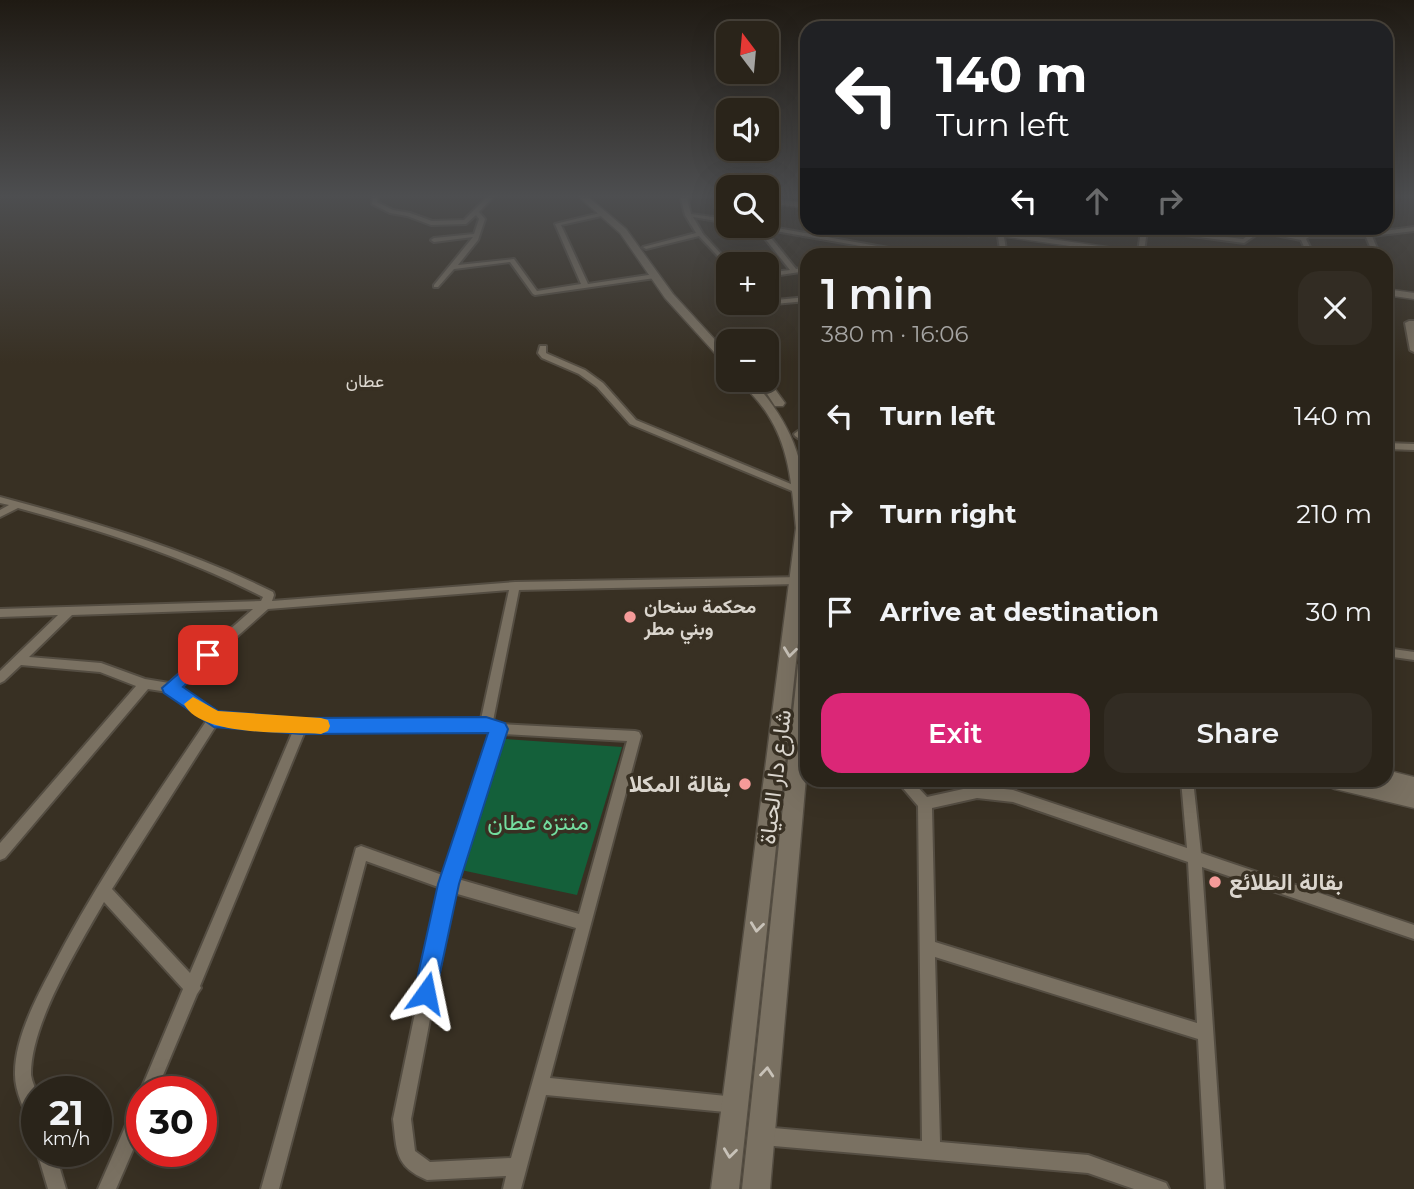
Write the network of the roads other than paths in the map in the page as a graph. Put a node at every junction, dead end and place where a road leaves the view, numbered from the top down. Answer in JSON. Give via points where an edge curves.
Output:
{"nodes":[{"id":1,"x":464,"y":251,"type":"edge"},
{"id":2,"x":570,"y":251,"type":"edge"},
{"id":3,"x":644,"y":251,"type":"edge"},
{"id":4,"x":645,"y":251,"type":"edge"},
{"id":5,"x":779,"y":251,"type":"edge"},
{"id":6,"x":453,"y":267,"type":"junction"},
{"id":7,"x":800,"y":269,"type":"edge"},
{"id":8,"x":794,"y":270,"type":"junction"},
{"id":9,"x":779,"y":273,"type":"edge"},
{"id":10,"x":655,"y":276,"type":"junction"},
{"id":11,"x":585,"y":285,"type":"junction"},
{"id":12,"x":436,"y":286,"type":"dead end"},
{"id":13,"x":1393,"y":290,"type":"edge"},
{"id":14,"x":1414,"y":293,"type":"edge"},
{"id":15,"x":800,"y":300,"type":"edge"},
{"id":16,"x":779,"y":302,"type":"edge"},
{"id":17,"x":1414,"y":323,"type":"edge"},
{"id":18,"x":716,"y":333,"type":"edge"},
{"id":19,"x":543,"y":348,"type":"dead end"},
{"id":20,"x":716,"y":348,"type":"edge"},
{"id":21,"x":1414,"y":350,"type":"edge"},
{"id":22,"x":757,"y":392,"type":"edge"},
{"id":23,"x":772,"y":392,"type":"edge"},
{"id":24,"x":800,"y":434,"type":"edge"},
{"id":25,"x":1393,"y":446,"type":"edge"},
{"id":26,"x":1414,"y":447,"type":"edge"},
{"id":27,"x":800,"y":491,"type":"joint"},
{"id":28,"x":0,"y":500,"type":"edge"},
{"id":29,"x":18,"y":505,"type":"junction"},
{"id":30,"x":0,"y":514,"type":"edge"},
{"id":31,"x":800,"y":570,"type":"edge"},
{"id":32,"x":798,"y":580,"type":"junction"},
{"id":33,"x":515,"y":586,"type":"junction"},
{"id":34,"x":265,"y":605,"type":"junction"},
{"id":35,"x":70,"y":610,"type":"junction"},
{"id":36,"x":0,"y":613,"type":"edge"},
{"id":37,"x":1393,"y":653,"type":"edge"},
{"id":38,"x":1414,"y":656,"type":"edge"},
{"id":39,"x":18,"y":660,"type":"junction"},
{"id":40,"x":0,"y":678,"type":"edge"},
{"id":41,"x":145,"y":684,"type":"junction"},
{"id":42,"x":171,"y":688,"type":"junction"},
{"id":43,"x":800,"y":712,"type":"edge"},
{"id":44,"x":214,"y":719,"type":"junction"},
{"id":45,"x":301,"y":726,"type":"junction"},
{"id":46,"x":492,"y":727,"type":"junction"},
{"id":47,"x":1393,"y":781,"type":"edge"},
{"id":48,"x":1414,"y":786,"type":"edge"},
{"id":49,"x":909,"y":787,"type":"edge"},
{"id":50,"x":1188,"y":787,"type":"edge"},
{"id":51,"x":1372,"y":787,"type":"edge"},
{"id":52,"x":1414,"y":799,"type":"edge"},
{"id":53,"x":926,"y":804,"type":"junction"},
{"id":54,"x":1,"y":848,"type":"edge"},
{"id":55,"x":1195,"y":859,"type":"junction"},
{"id":56,"x":449,"y":884,"type":"junction"},
{"id":57,"x":104,"y":891,"type":"junction"},
{"id":58,"x":772,"y":895,"type":"junction"},
{"id":59,"x":585,"y":923,"type":"junction"},
{"id":60,"x":1414,"y":932,"type":"edge"},
{"id":61,"x":927,"y":947,"type":"junction"},
{"id":62,"x":193,"y":988,"type":"junction"},
{"id":63,"x":1203,"y":1033,"type":"junction"},
{"id":64,"x":24,"y":1076,"type":"edge"},
{"id":65,"x":155,"y":1076,"type":"edge"},
{"id":66,"x":542,"y":1086,"type":"junction"},
{"id":67,"x":736,"y":1105,"type":"junction"},
{"id":68,"x":761,"y":1136,"type":"junction"},
{"id":69,"x":126,"y":1145,"type":"edge"},
{"id":70,"x":931,"y":1148,"type":"junction"},
{"id":71,"x":50,"y":1167,"type":"edge"},
{"id":72,"x":518,"y":1167,"type":"junction"},
{"id":73,"x":57,"y":1189,"type":"edge"},
{"id":74,"x":107,"y":1189,"type":"edge"},
{"id":75,"x":270,"y":1189,"type":"edge"},
{"id":76,"x":512,"y":1189,"type":"edge"},
{"id":77,"x":725,"y":1189,"type":"edge"},
{"id":78,"x":756,"y":1189,"type":"edge"},
{"id":79,"x":1160,"y":1189,"type":"edge"},
{"id":80,"x":1215,"y":1189,"type":"edge"}],
"edges":[{"from":1,"to":6,"type":"street"},
{"from":2,"to":11,"type":"street"},
{"from":3,"to":10,"type":"main road"},
{"from":4,"to":18,"type":"main road"},
{"from":5,"to":8,"type":"street"},
{"from":6,"to":11,"type":"street","via":[[509,260],[535,293]]},
{"from":6,"to":12,"type":"street"},
{"from":7,"to":8,"type":"street"},
{"from":8,"to":9,"type":"street"},
{"from":10,"to":11,"type":"street"},
{"from":10,"to":20,"type":"main road"},
{"from":13,"to":14,"type":"main road"},
{"from":15,"to":16,"type":"street"},
{"from":17,"to":21,"type":"street","via":[[1409,323]]},
{"from":19,"to":27,"type":"street","via":[[545,356],[600,384],[633,422]]},
{"from":22,"to":27,"type":"main road","name":"شارع دار الحياة","via":[[787,435]]},
{"from":23,"to":24,"type":"main road"},
{"from":25,"to":26,"type":"street"},
{"from":28,"to":29,"type":"street"},
{"from":29,"to":30,"type":"street"},
{"from":29,"to":34,"type":"street","via":[[122,534],[236,577],[269,595]]},
{"from":31,"to":32,"type":"main road","name":"شارع دار الحياة"},
{"from":32,"to":33,"type":"street"},
{"from":32,"to":58,"type":"main road","name":"شارع دار الحياة","one_way":true},
{"from":33,"to":34,"type":"street"},
{"from":33,"to":46,"type":"street"},
{"from":34,"to":35,"type":"street"},
{"from":34,"to":42,"type":"street"},
{"from":35,"to":36,"type":"street"},
{"from":35,"to":39,"type":"street"},
{"from":37,"to":38,"type":"street"},
{"from":39,"to":40,"type":"street"},
{"from":39,"to":41,"type":"street","via":[[101,668]]},
{"from":41,"to":42,"type":"street"},
{"from":41,"to":54,"type":"street"},
{"from":42,"to":44,"type":"street"},
{"from":43,"to":58,"type":"main road","name":"شارع دار الحياة"},
{"from":44,"to":45,"type":"street"},
{"from":44,"to":57,"type":"street"},
{"from":45,"to":46,"type":"street"},
{"from":45,"to":62,"type":"street"},
{"from":46,"to":56,"type":"street"},
{"from":46,"to":59,"type":"street","via":[[635,736]]},
{"from":47,"to":48,"type":"main road"},
{"from":49,"to":53,"type":"street"},
{"from":50,"to":55,"type":"street"},
{"from":51,"to":52,"type":"main road"},
{"from":53,"to":55,"type":"street","via":[[977,792],[1013,796]]},
{"from":53,"to":61,"type":"street"},
{"from":55,"to":60,"type":"street"},
{"from":55,"to":63,"type":"street"},
{"from":56,"to":59,"type":"street"},
{"from":56,"to":72,"type":"street","via":[[402,1119],[407,1156],[428,1171]]},
{"from":56,"to":75,"type":"street","via":[[361,853]]},
{"from":57,"to":62,"type":"street"},
{"from":57,"to":64,"type":"street","via":[[31,1029]]},
{"from":58,"to":67,"type":"main road","name":"شارع دار الحياة","one_way":true},
{"from":68,"to":58,"type":"main road","name":"شارع دار الحياة","one_way":true},
{"from":59,"to":66,"type":"street"},
{"from":61,"to":63,"type":"street"},
{"from":61,"to":70,"type":"street"},
{"from":62,"to":65,"type":"street"},
{"from":63,"to":80,"type":"street"},
{"from":66,"to":67,"type":"street"},
{"from":66,"to":72,"type":"street"},
{"from":67,"to":77,"type":"main road","name":"شارع دار الحياة","one_way":true},
{"from":68,"to":70,"type":"street"},
{"from":68,"to":78,"type":"main road","name":"شارع دار الحياة"},
{"from":69,"to":74,"type":"street"},
{"from":70,"to":79,"type":"street","via":[[1088,1164]]},
{"from":71,"to":73,"type":"street"},
{"from":72,"to":76,"type":"street"}]}
